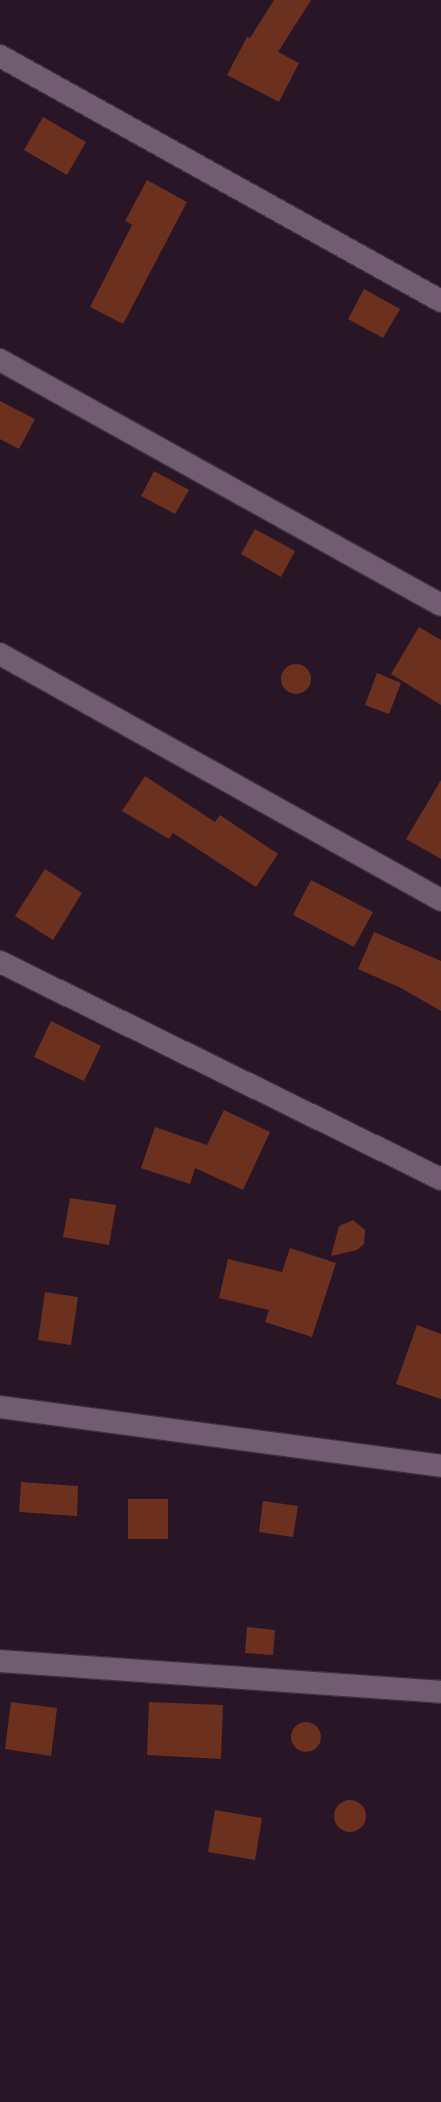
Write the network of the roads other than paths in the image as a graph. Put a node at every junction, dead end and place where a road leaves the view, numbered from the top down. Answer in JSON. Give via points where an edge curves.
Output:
{"nodes":[{"id":1,"x":0,"y":56,"type":"edge"},
{"id":2,"x":441,"y":301,"type":"edge"},
{"id":3,"x":0,"y":360,"type":"edge"},
{"id":4,"x":441,"y":605,"type":"edge"},
{"id":5,"x":0,"y":654,"type":"edge"},
{"id":6,"x":441,"y":900,"type":"edge"},
{"id":7,"x":0,"y":962,"type":"edge"},
{"id":8,"x":441,"y":1178,"type":"edge"},
{"id":9,"x":0,"y":1407,"type":"edge"},
{"id":10,"x":441,"y":1466,"type":"edge"},
{"id":11,"x":0,"y":1661,"type":"edge"},
{"id":12,"x":441,"y":1692,"type":"edge"}],
"edges":[{"from":1,"to":2,"type":"street"},
{"from":3,"to":4,"type":"street"},
{"from":5,"to":6,"type":"street"},
{"from":7,"to":8,"type":"street"},
{"from":9,"to":10,"type":"street"},
{"from":11,"to":12,"type":"street"}]}
